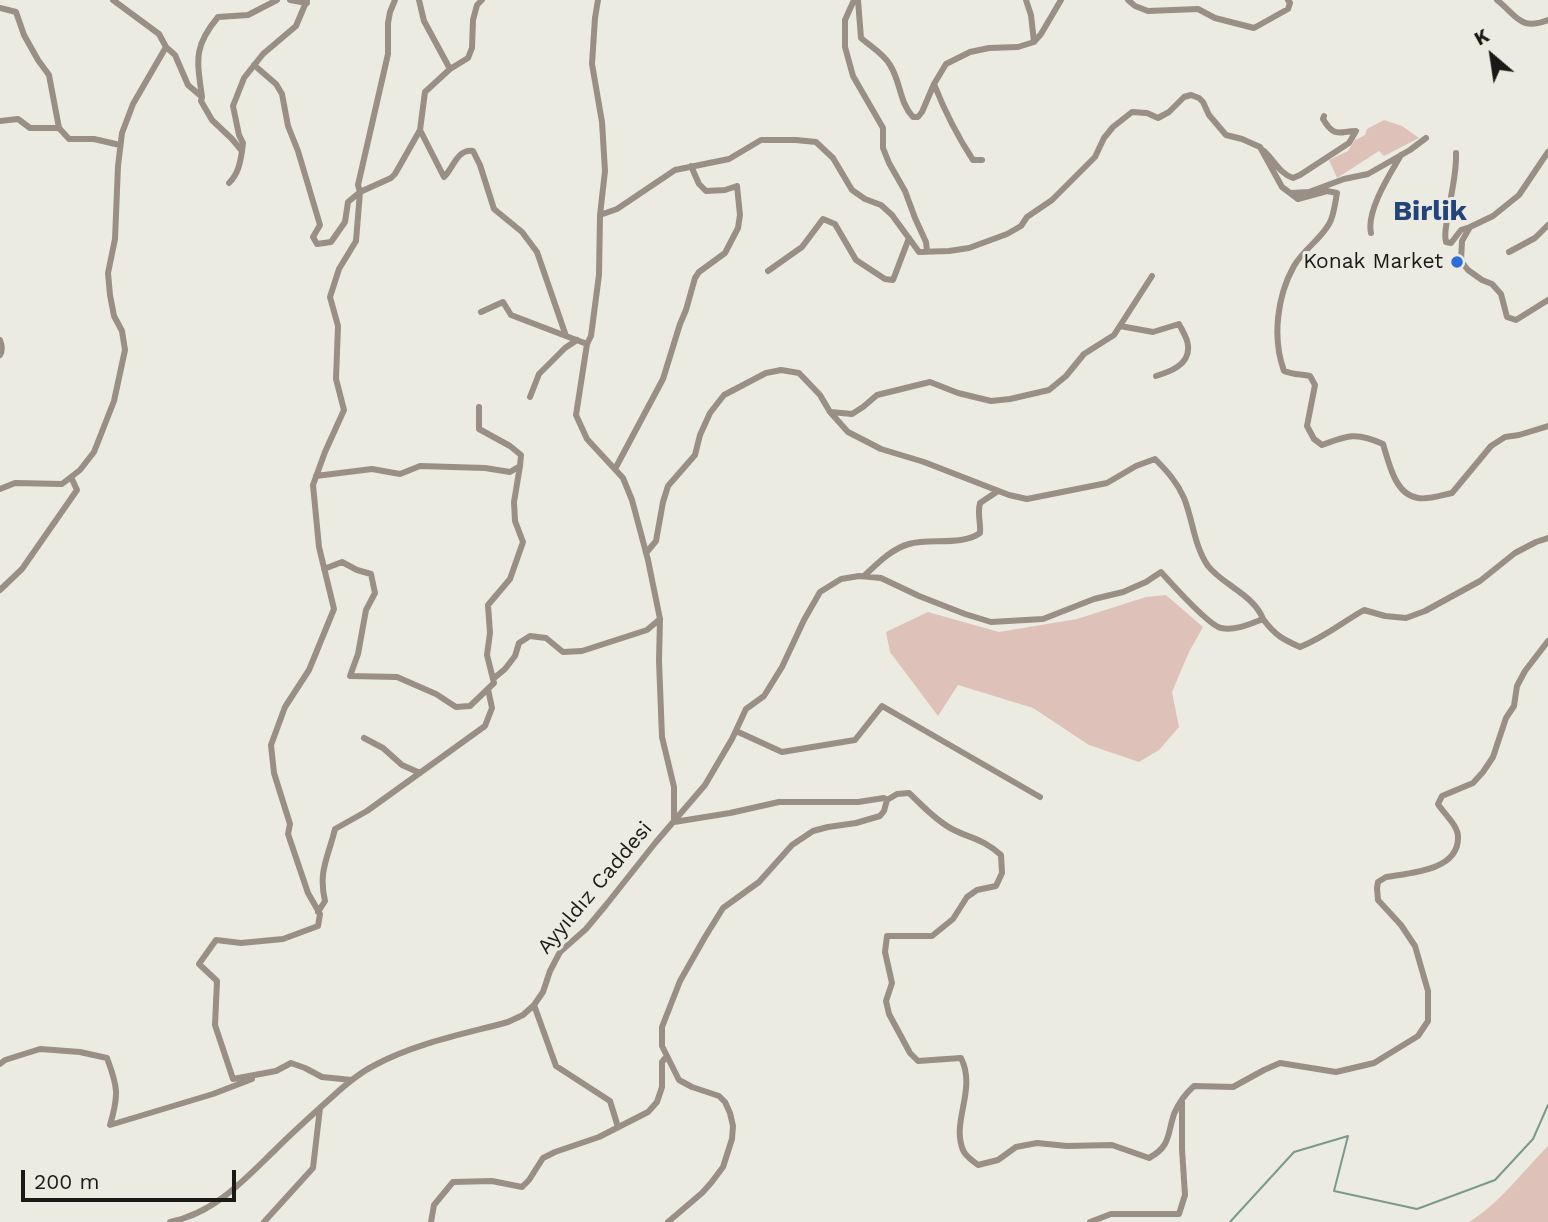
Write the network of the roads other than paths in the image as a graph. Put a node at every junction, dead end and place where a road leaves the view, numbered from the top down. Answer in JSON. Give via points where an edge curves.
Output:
{"nodes":[{"id":1,"x":113,"y":0,"type":"edge"},
{"id":2,"x":277,"y":0,"type":"edge"},
{"id":3,"x":290,"y":0,"type":"edge"},
{"id":4,"x":395,"y":0,"type":"edge"},
{"id":5,"x":419,"y":0,"type":"edge"},
{"id":6,"x":482,"y":0,"type":"edge"},
{"id":7,"x":598,"y":0,"type":"edge"},
{"id":8,"x":856,"y":0,"type":"edge"},
{"id":9,"x":1026,"y":0,"type":"edge"},
{"id":10,"x":1061,"y":0,"type":"edge"},
{"id":11,"x":1128,"y":0,"type":"edge"},
{"id":12,"x":1288,"y":0,"type":"edge"},
{"id":13,"x":1497,"y":0,"type":"edge"},
{"id":14,"x":307,"y":1,"type":"edge"},
{"id":15,"x":0,"y":8,"type":"edge"},
{"id":16,"x":1548,"y":20,"type":"edge"},
{"id":17,"x":1034,"y":42,"type":"junction"},
{"id":18,"x":166,"y":47,"type":"junction"},
{"id":19,"x":254,"y":65,"type":"junction"},
{"id":20,"x":450,"y":69,"type":"junction"},
{"id":21,"x":934,"y":83,"type":"junction"},
{"id":22,"x":201,"y":97,"type":"junction"},
{"id":23,"x":1324,"y":116,"type":"dead end"},
{"id":24,"x":0,"y":121,"type":"edge"},
{"id":25,"x":60,"y":128,"type":"junction"},
{"id":26,"x":420,"y":130,"type":"junction"},
{"id":27,"x":1426,"y":138,"type":"dead end"},
{"id":28,"x":120,"y":145,"type":"junction"},
{"id":29,"x":1260,"y":147,"type":"junction"},
{"id":30,"x":242,"y":151,"type":"junction"},
{"id":31,"x":1548,"y":152,"type":"edge"},
{"id":32,"x":1456,"y":153,"type":"dead end"},
{"id":33,"x":1402,"y":154,"type":"junction"},
{"id":34,"x":982,"y":160,"type":"dead end"},
{"id":35,"x":691,"y":166,"type":"junction"},
{"id":36,"x":229,"y":184,"type":"dead end"},
{"id":37,"x":360,"y":192,"type":"junction"},
{"id":38,"x":1291,"y":193,"type":"junction"},
{"id":39,"x":600,"y":215,"type":"junction"},
{"id":40,"x":1548,"y":225,"type":"edge"},
{"id":41,"x":1470,"y":227,"type":"junction"},
{"id":42,"x":1371,"y":233,"type":"dead end"},
{"id":43,"x":909,"y":238,"type":"junction"},
{"id":44,"x":928,"y":251,"type":"junction"},
{"id":45,"x":1509,"y":252,"type":"dead end"},
{"id":46,"x":768,"y":271,"type":"dead end"},
{"id":47,"x":1152,"y":276,"type":"dead end"},
{"id":48,"x":1548,"y":300,"type":"edge"},
{"id":49,"x":481,"y":312,"type":"dead end"},
{"id":50,"x":1120,"y":326,"type":"junction"},
{"id":51,"x":566,"y":336,"type":"junction"},
{"id":52,"x":0,"y":340,"type":"edge"},
{"id":53,"x":577,"y":340,"type":"junction"},
{"id":54,"x":587,"y":344,"type":"junction"},
{"id":55,"x":0,"y":355,"type":"edge"},
{"id":56,"x":1156,"y":376,"type":"dead end"},
{"id":57,"x":530,"y":397,"type":"dead end"},
{"id":58,"x":479,"y":407,"type":"dead end"},
{"id":59,"x":830,"y":412,"type":"junction"},
{"id":60,"x":1548,"y":426,"type":"edge"},
{"id":61,"x":520,"y":466,"type":"junction"},
{"id":62,"x":615,"y":470,"type":"junction"},
{"id":63,"x":316,"y":476,"type":"junction"},
{"id":64,"x":71,"y":477,"type":"junction"},
{"id":65,"x":0,"y":489,"type":"edge"},
{"id":66,"x":998,"y":491,"type":"junction"},
{"id":67,"x":1548,"y":538,"type":"edge"},
{"id":68,"x":646,"y":553,"type":"junction"},
{"id":69,"x":324,"y":569,"type":"junction"},
{"id":70,"x":864,"y":576,"type":"junction"},
{"id":71,"x":0,"y":590,"type":"edge"},
{"id":72,"x":660,"y":619,"type":"junction"},
{"id":73,"x":1263,"y":619,"type":"junction"},
{"id":74,"x":1548,"y":642,"type":"edge"},
{"id":75,"x":493,"y":679,"type":"junction"},
{"id":76,"x":488,"y":689,"type":"junction"},
{"id":77,"x":736,"y":731,"type":"junction"},
{"id":78,"x":364,"y":738,"type":"dead end"},
{"id":79,"x":420,"y":773,"type":"junction"},
{"id":80,"x":1040,"y":797,"type":"dead end"},
{"id":81,"x":887,"y":800,"type":"junction"},
{"id":82,"x":674,"y":822,"type":"junction"},
{"id":83,"x":318,"y":912,"type":"junction"},
{"id":84,"x":534,"y":1005,"type":"junction"},
{"id":85,"x":667,"y":1056,"type":"junction"},
{"id":86,"x":0,"y":1064,"type":"edge"},
{"id":87,"x":269,"y":1072,"type":"junction"},
{"id":88,"x":352,"y":1080,"type":"junction"},
{"id":89,"x":1182,"y":1097,"type":"junction"},
{"id":90,"x":320,"y":1108,"type":"junction"},
{"id":91,"x":618,"y":1127,"type":"junction"},
{"id":92,"x":170,"y":1222,"type":"edge"},
{"id":93,"x":264,"y":1222,"type":"edge"},
{"id":94,"x":431,"y":1222,"type":"edge"},
{"id":95,"x":668,"y":1222,"type":"edge"},
{"id":96,"x":1090,"y":1222,"type":"edge"}],
"edges":[{"from":1,"to":18,"type":"street","via":[[159,34]]},
{"from":2,"to":22,"type":"street","via":[[248,15],[218,17],[205,33],[198,67]]},
{"from":3,"to":14,"type":"street"},
{"from":4,"to":37,"type":"street"},
{"from":5,"to":20,"type":"street","via":[[424,21]]},
{"from":6,"to":20,"type":"street","via":[[473,20],[468,58]]},
{"from":7,"to":39,"type":"street","via":[[592,64],[605,171]]},
{"from":8,"to":21,"type":"street","via":[[861,38],[890,65],[902,101],[913,117],[922,112]]},
{"from":8,"to":44,"type":"street","via":[[845,20],[845,47],[853,76],[883,128],[883,148]]},
{"from":9,"to":17,"type":"street"},
{"from":10,"to":17,"type":"street"},
{"from":11,"to":12,"type":"street","via":[[1148,11],[1198,9],[1254,28],[1288,9]]},
{"from":13,"to":16,"type":"street","via":[[1521,22]]},
{"from":14,"to":19,"type":"street","via":[[296,26]]},
{"from":15,"to":25,"type":"street","via":[[16,12],[24,35],[49,75]]},
{"from":17,"to":21,"type":"street","via":[[970,52],[946,64]]},
{"from":18,"to":22,"type":"street","via":[[175,55],[188,85]]},
{"from":18,"to":28,"type":"street","via":[[133,104]]},
{"from":19,"to":30,"type":"street","via":[[233,106]]},
{"from":19,"to":37,"type":"street","via":[[282,94],[320,225],[313,237],[317,244],[331,242],[345,222],[348,202]]},
{"from":20,"to":26,"type":"street","via":[[425,92]]},
{"from":21,"to":34,"type":"street","via":[[962,144],[973,160]]},
{"from":22,"to":30,"type":"street","via":[[212,120]]},
{"from":23,"to":29,"type":"street","via":[[1332,131],[1356,134],[1300,176],[1285,175]]},
{"from":24,"to":25,"type":"street","via":[[18,119],[30,128]]},
{"from":25,"to":28,"type":"street","via":[[69,139]]},
{"from":26,"to":37,"type":"street","via":[[395,174]]},
{"from":26,"to":51,"type":"street","via":[[444,177],[461,152],[473,151],[494,209],[522,232],[537,252]]},
{"from":27,"to":33,"type":"street"},
{"from":28,"to":64,"type":"street","via":[[115,239],[108,273],[125,350],[114,401],[94,452]]},
{"from":29,"to":38,"type":"street","via":[[1282,187]]},
{"from":29,"to":44,"type":"street","via":[[1226,135],[1199,97],[1184,97],[1158,118],[1132,112],[1113,127],[1095,157],[1021,226],[969,248]]},
{"from":30,"to":36,"type":"street"},
{"from":31,"to":41,"type":"street","via":[[1519,195]]},
{"from":32,"to":41,"type":"street","via":[[1446,242]]},
{"from":33,"to":38,"type":"street","via":[[1368,174]]},
{"from":33,"to":42,"type":"street","via":[[1372,215]]},
{"from":35,"to":39,"type":"street","via":[[675,170],[617,209]]},
{"from":35,"to":43,"type":"street","via":[[729,159],[761,141],[816,142],[833,158],[852,190],[881,205]]},
{"from":35,"to":62,"type":"street","via":[[706,191],[737,186],[738,228],[724,253],[695,278],[663,379]]},
{"from":37,"to":63,"type":"street","via":[[356,241],[339,269],[330,297],[338,326],[336,379],[344,410]]},
{"from":38,"to":60,"type":"street","via":[[1298,199],[1337,193],[1330,223],[1294,267],[1276,327],[1284,371],[1310,376],[1315,385],[1307,426],[1314,439],[1322,444],[1347,436],[1383,444],[1395,480],[1405,493],[1418,498],[1452,492],[1504,437]]},
{"from":39,"to":54,"type":"street","via":[[599,275]]},
{"from":40,"to":45,"type":"street"},
{"from":41,"to":48,"type":"street","via":[[1462,241],[1461,261],[1501,294],[1507,317],[1516,320]]},
{"from":43,"to":44,"type":"street","via":[[919,252]]},
{"from":43,"to":46,"type":"street","via":[[893,280],[885,279],[856,260],[835,224],[823,219],[802,247]]},
{"from":47,"to":50,"type":"street"},
{"from":49,"to":51,"type":"street","via":[[503,302],[511,315]]},
{"from":50,"to":56,"type":"street","via":[[1153,332],[1179,324],[1187,355],[1175,370]]},
{"from":50,"to":59,"type":"street","via":[[1049,390],[991,401],[930,382],[877,395],[852,414]]},
{"from":51,"to":53,"type":"street"},
{"from":52,"to":55,"type":"street"},
{"from":53,"to":54,"type":"street"},
{"from":53,"to":57,"type":"street","via":[[540,374]]},
{"from":54,"to":62,"type":"street","via":[[576,415],[587,439]]},
{"from":58,"to":61,"type":"street","via":[[479,429],[521,455]]},
{"from":59,"to":66,"type":"street","via":[[848,432],[881,449]]},
{"from":59,"to":68,"type":"street","via":[[799,373],[781,369],[724,395],[710,413],[695,455],[668,486],[656,541]]},
{"from":61,"to":63,"type":"street","via":[[510,472],[420,466],[400,474],[372,468]]},
{"from":61,"to":75,"type":"street","via":[[514,502],[523,542],[510,579],[488,605],[487,655]]},
{"from":62,"to":68,"type":"street","via":[[632,500]]},
{"from":63,"to":69,"type":"street","via":[[314,497]]},
{"from":64,"to":65,"type":"street","via":[[62,484],[15,483]]},
{"from":64,"to":71,"type":"street","via":[[77,490],[22,569]]},
{"from":66,"to":70,"type":"street","via":[[981,503],[980,533],[906,544]]},
{"from":66,"to":73,"type":"street","via":[[1027,499],[1074,490],[1107,483],[1155,459],[1172,476],[1184,499],[1209,566],[1252,603]]},
{"from":67,"to":73,"type":"street","via":[[1515,554],[1472,585],[1406,618],[1363,610],[1300,647],[1279,638]]},
{"from":68,"to":72,"type":"street"},
{"from":69,"to":76,"type":"street","via":[[342,562],[371,574],[374,593],[350,676],[397,677],[456,707],[470,706]]},
{"from":69,"to":83,"type":"street","via":[[334,609],[271,745],[274,773],[290,824],[288,834]]},
{"from":70,"to":73,"type":"street","via":[[881,578],[991,622],[1043,619],[1094,598],[1123,592],[1161,572],[1219,628],[1240,628]]},
{"from":70,"to":77,"type":"street","name":"Ayyıldız Caddesi","via":[[841,579],[820,592],[782,667],[764,696],[747,709]]},
{"from":72,"to":75,"type":"street","via":[[647,630],[582,651],[564,652],[546,638],[530,636],[519,643],[515,656]]},
{"from":72,"to":82,"type":"street","via":[[662,737],[674,787]]},
{"from":74,"to":89,"type":"street","via":[[1517,686],[1514,706],[1483,772],[1473,783],[1442,796],[1437,804],[1458,836],[1450,858],[1439,866],[1378,882],[1378,900],[1415,946],[1428,991],[1429,1020],[1418,1035],[1374,1063],[1336,1072],[1280,1063],[1233,1087],[1194,1086]]},
{"from":75,"to":76,"type":"street"},
{"from":76,"to":79,"type":"street","via":[[492,708],[485,726]]},
{"from":77,"to":80,"type":"street","via":[[782,752],[855,740],[883,706]]},
{"from":77,"to":82,"type":"street","name":"Ayyıldız Caddesi","via":[[705,785]]},
{"from":78,"to":79,"type":"street"},
{"from":79,"to":83,"type":"street","via":[[335,829],[322,871],[325,901]]},
{"from":81,"to":82,"type":"street","via":[[779,802]]},
{"from":81,"to":85,"type":"street","via":[[880,816],[802,837],[759,882],[723,908],[665,1016],[661,1036]]},
{"from":81,"to":89,"type":"street","via":[[909,793],[937,819],[990,844],[1001,855],[1002,873],[996,886],[967,897],[953,919],[932,936],[887,936],[885,952],[892,983],[886,1001],[888,1014],[910,1052],[918,1061],[961,1058],[967,1069],[960,1136],[963,1152],[978,1165],[998,1160],[1016,1147],[1037,1143],[1112,1145],[1149,1158],[1161,1151]]},
{"from":82,"to":84,"type":"street","name":"Ayyıldız Caddesi","via":[[586,929],[560,952]]},
{"from":83,"to":87,"type":"street","via":[[318,926],[283,939],[216,940],[199,964],[217,981],[215,1025],[233,1079]]},
{"from":84,"to":88,"type":"street","via":[[508,1022],[397,1054]]},
{"from":84,"to":91,"type":"street","via":[[556,1066],[611,1101]]},
{"from":85,"to":91,"type":"street","via":[[662,1062],[657,1102],[648,1112]]},
{"from":85,"to":95,"type":"street","via":[[679,1080],[725,1102],[733,1126],[723,1167],[702,1193]]},
{"from":86,"to":87,"type":"street","via":[[40,1049],[107,1058],[116,1083],[110,1125]]},
{"from":87,"to":88,"type":"street","via":[[291,1063],[322,1077]]},
{"from":88,"to":90,"type":"street"},
{"from":89,"to":96,"type":"street","via":[[1185,1195],[1180,1214],[1111,1214]]},
{"from":90,"to":92,"type":"street","via":[[215,1204]]},
{"from":90,"to":93,"type":"street","via":[[313,1168]]},
{"from":91,"to":94,"type":"street","via":[[543,1158],[522,1187],[492,1181],[453,1182],[434,1205]]}]}
